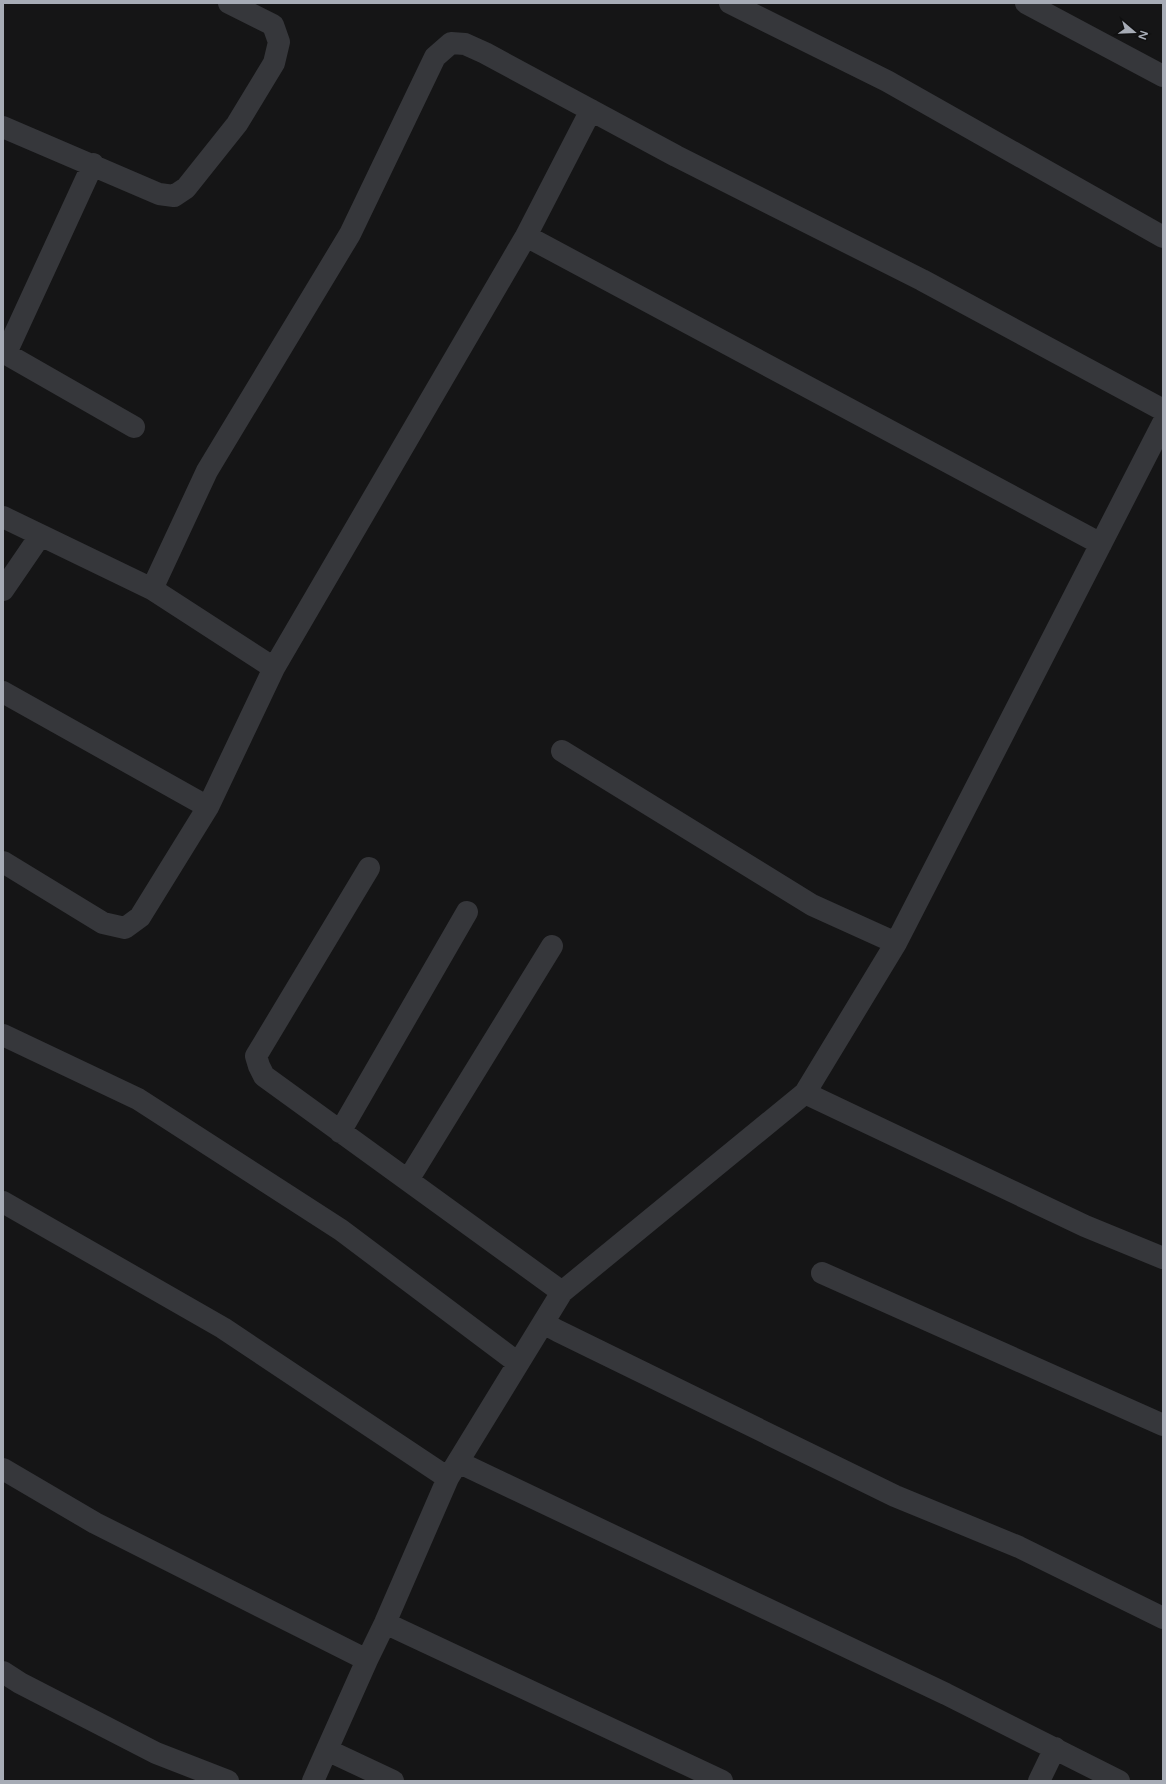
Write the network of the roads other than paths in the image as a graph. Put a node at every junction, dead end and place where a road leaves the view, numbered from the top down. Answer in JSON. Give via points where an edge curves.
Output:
{"nodes":[{"id":1,"x":229,"y":3,"type":"edge"},
{"id":2,"x":730,"y":3,"type":"edge"},
{"id":3,"x":1026,"y":3,"type":"edge"},
{"id":4,"x":1163,"y":76,"type":"edge"},
{"id":5,"x":591,"y":110,"type":"junction"},
{"id":6,"x":3,"y":127,"type":"edge"},
{"id":7,"x":93,"y":164,"type":"junction"},
{"id":8,"x":526,"y":236,"type":"junction"},
{"id":9,"x":1163,"y":237,"type":"edge"},
{"id":10,"x":4,"y":353,"type":"edge"},
{"id":11,"x":1163,"y":410,"type":"edge"},
{"id":12,"x":1163,"y":423,"type":"edge"},
{"id":13,"x":134,"y":427,"type":"dead end"},
{"id":14,"x":3,"y":517,"type":"edge"},
{"id":15,"x":40,"y":536,"type":"junction"},
{"id":16,"x":1101,"y":544,"type":"junction"},
{"id":17,"x":152,"y":589,"type":"junction"},
{"id":18,"x":3,"y":590,"type":"edge"},
{"id":19,"x":274,"y":668,"type":"junction"},
{"id":20,"x":3,"y":692,"type":"edge"},
{"id":21,"x":562,"y":751,"type":"dead end"},
{"id":22,"x":208,"y":807,"type":"junction"},
{"id":23,"x":3,"y":862,"type":"edge"},
{"id":24,"x":369,"y":868,"type":"dead end"},
{"id":25,"x":467,"y":912,"type":"dead end"},
{"id":26,"x":896,"y":943,"type":"junction"},
{"id":27,"x":552,"y":946,"type":"dead end"},
{"id":28,"x":3,"y":1035,"type":"edge"},
{"id":29,"x":805,"y":1093,"type":"junction"},
{"id":30,"x":340,"y":1132,"type":"junction"},
{"id":31,"x":408,"y":1180,"type":"junction"},
{"id":32,"x":3,"y":1202,"type":"edge"},
{"id":33,"x":1163,"y":1258,"type":"edge"},
{"id":34,"x":822,"y":1273,"type":"dead end"},
{"id":35,"x":562,"y":1292,"type":"junction"},
{"id":36,"x":543,"y":1323,"type":"junction"},
{"id":37,"x":518,"y":1363,"type":"junction"},
{"id":38,"x":1163,"y":1426,"type":"edge"},
{"id":39,"x":3,"y":1469,"type":"edge"},
{"id":40,"x":453,"y":1470,"type":"junction"},
{"id":41,"x":1163,"y":1618,"type":"edge"},
{"id":42,"x":385,"y":1623,"type":"junction"},
{"id":43,"x":367,"y":1660,"type":"junction"},
{"id":44,"x":3,"y":1672,"type":"edge"},
{"id":45,"x":1055,"y":1748,"type":"junction"},
{"id":46,"x":327,"y":1750,"type":"junction"},
{"id":47,"x":228,"y":1781,"type":"edge"},
{"id":48,"x":313,"y":1781,"type":"edge"},
{"id":49,"x":393,"y":1781,"type":"edge"},
{"id":50,"x":722,"y":1781,"type":"edge"},
{"id":51,"x":1039,"y":1781,"type":"edge"},
{"id":52,"x":1119,"y":1781,"type":"edge"}],
"edges":[{"from":1,"to":7,"type":"street","via":[[272,25],[279,42],[274,63],[236,124],[186,188],[174,196],[159,194]]},
{"from":2,"to":9,"type":"street","via":[[887,81]]},
{"from":3,"to":4,"type":"street"},
{"from":5,"to":8,"type":"street"},
{"from":5,"to":11,"type":"street","via":[[676,156],[922,280]]},
{"from":5,"to":17,"type":"street","via":[[465,44],[451,43],[435,57],[350,234],[207,470]]},
{"from":6,"to":7,"type":"street"},
{"from":7,"to":10,"type":"street"},
{"from":8,"to":16,"type":"street"},
{"from":8,"to":19,"type":"street"},
{"from":10,"to":13,"type":"street"},
{"from":12,"to":16,"type":"street"},
{"from":14,"to":15,"type":"street"},
{"from":15,"to":17,"type":"street"},
{"from":15,"to":18,"type":"street"},
{"from":16,"to":26,"type":"street"},
{"from":17,"to":19,"type":"street"},
{"from":19,"to":22,"type":"street"},
{"from":20,"to":22,"type":"street"},
{"from":21,"to":26,"type":"street","via":[[812,905]]},
{"from":22,"to":23,"type":"street","via":[[140,917],[125,928],[103,923]]},
{"from":24,"to":30,"type":"street","via":[[256,1056],[264,1076]]},
{"from":25,"to":30,"type":"street"},
{"from":26,"to":29,"type":"street"},
{"from":27,"to":31,"type":"street"},
{"from":28,"to":37,"type":"street","via":[[144,1103],[341,1230]]},
{"from":29,"to":33,"type":"street","via":[[1085,1226]]},
{"from":29,"to":35,"type":"street"},
{"from":30,"to":31,"type":"street"},
{"from":31,"to":35,"type":"street"},
{"from":32,"to":40,"type":"street","via":[[223,1328]]},
{"from":34,"to":38,"type":"street"},
{"from":35,"to":36,"type":"street"},
{"from":36,"to":37,"type":"street"},
{"from":36,"to":41,"type":"street","via":[[895,1496],[1019,1547]]},
{"from":37,"to":40,"type":"street"},
{"from":39,"to":43,"type":"street","via":[[95,1523]]},
{"from":40,"to":42,"type":"street"},
{"from":40,"to":45,"type":"street","via":[[946,1694]]},
{"from":42,"to":43,"type":"street"},
{"from":42,"to":50,"type":"street"},
{"from":43,"to":46,"type":"street"},
{"from":44,"to":47,"type":"street","via":[[156,1753]]},
{"from":45,"to":51,"type":"street"},
{"from":45,"to":52,"type":"street"},
{"from":46,"to":48,"type":"street"},
{"from":46,"to":49,"type":"street"}]}
